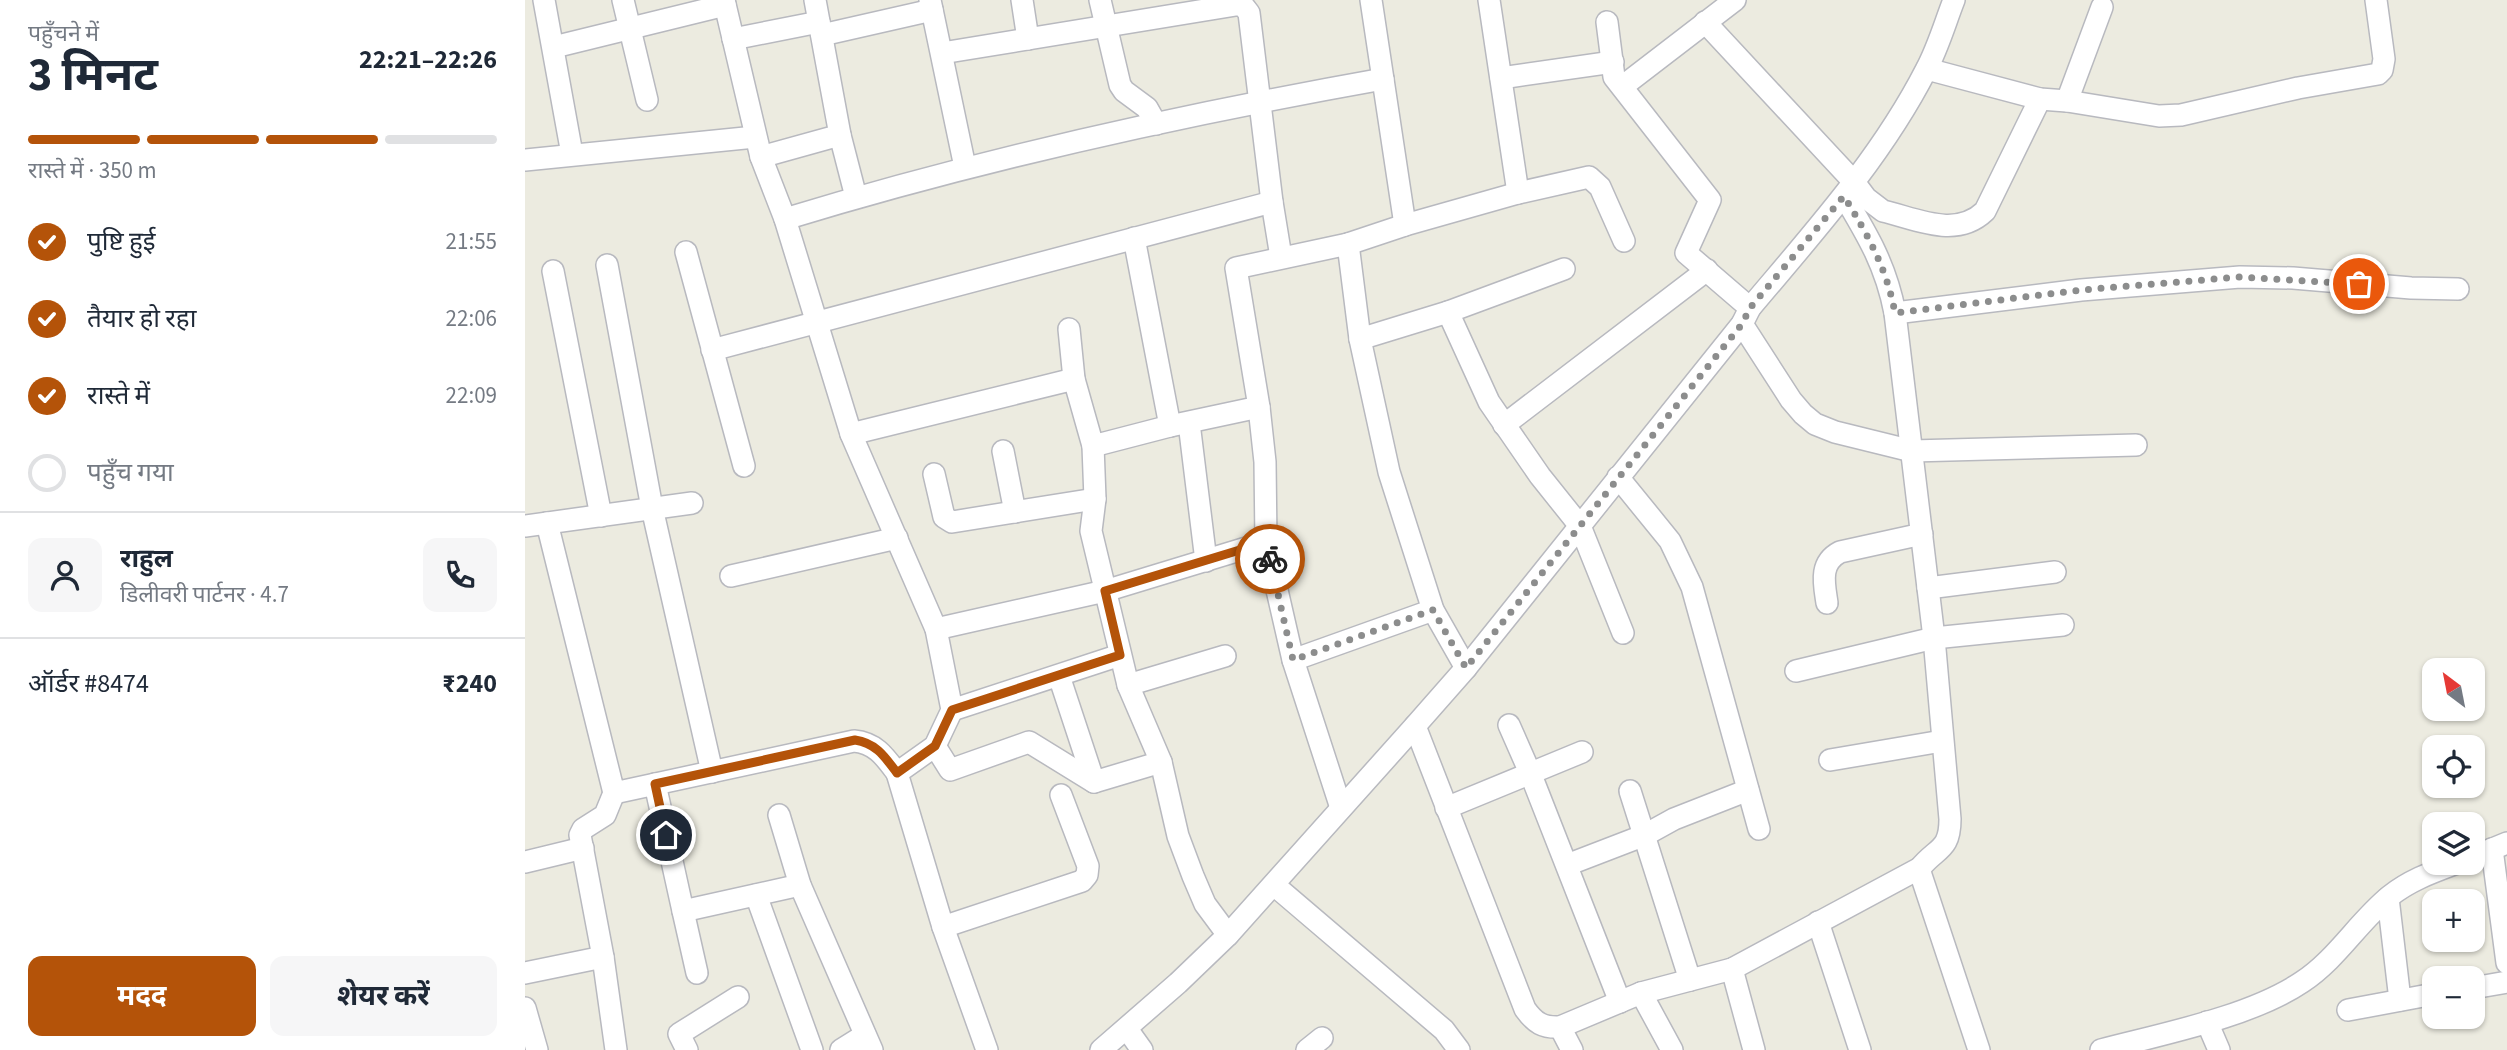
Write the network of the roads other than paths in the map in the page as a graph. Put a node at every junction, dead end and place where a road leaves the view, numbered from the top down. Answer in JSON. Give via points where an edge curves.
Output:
{"nodes":[{"id":1,"x":544,"y":0,"type":"edge"},
{"id":2,"x":623,"y":0,"type":"edge"},
{"id":3,"x":815,"y":0,"type":"edge"},
{"id":4,"x":1022,"y":0,"type":"edge"},
{"id":5,"x":1100,"y":0,"type":"edge"},
{"id":6,"x":1489,"y":0,"type":"edge"},
{"id":7,"x":1735,"y":0,"type":"edge"},
{"id":8,"x":1954,"y":0,"type":"edge"},
{"id":9,"x":2375,"y":0,"type":"edge"},
{"id":10,"x":1376,"y":1,"type":"edge"},
{"id":11,"x":724,"y":3,"type":"edge"},
{"id":12,"x":931,"y":5,"type":"edge"},
{"id":13,"x":2102,"y":8,"type":"dead end"},
{"id":14,"x":1607,"y":22,"type":"dead end"},
{"id":15,"x":1705,"y":22,"type":"junction"},
{"id":16,"x":630,"y":27,"type":"junction"},
{"id":17,"x":1105,"y":27,"type":"junction"},
{"id":18,"x":821,"y":28,"type":"junction"},
{"id":19,"x":733,"y":39,"type":"junction"},
{"id":20,"x":1028,"y":39,"type":"junction"},
{"id":21,"x":554,"y":47,"type":"junction"},
{"id":22,"x":942,"y":53,"type":"junction"},
{"id":23,"x":1613,"y":62,"type":"junction"},
{"id":24,"x":1927,"y":69,"type":"junction"},
{"id":25,"x":1501,"y":78,"type":"junction"},
{"id":26,"x":1383,"y":79,"type":"junction"},
{"id":27,"x":1623,"y":86,"type":"junction"},
{"id":28,"x":2040,"y":99,"type":"junction"},
{"id":29,"x":647,"y":100,"type":"dead end"},
{"id":30,"x":1261,"y":101,"type":"junction"},
{"id":31,"x":2067,"y":101,"type":"junction"},
{"id":32,"x":1156,"y":124,"type":"junction"},
{"id":33,"x":840,"y":135,"type":"junction"},
{"id":34,"x":758,"y":147,"type":"junction"},
{"id":35,"x":572,"y":154,"type":"junction"},
{"id":36,"x":525,"y":160,"type":"edge"},
{"id":37,"x":965,"y":167,"type":"junction"},
{"id":38,"x":1849,"y":189,"type":"junction"},
{"id":39,"x":1518,"y":193,"type":"junction"},
{"id":40,"x":856,"y":197,"type":"junction"},
{"id":41,"x":1272,"y":202,"type":"junction"},
{"id":42,"x":785,"y":219,"type":"junction"},
{"id":43,"x":1405,"y":225,"type":"junction"},
{"id":44,"x":1134,"y":238,"type":"junction"},
{"id":45,"x":1624,"y":242,"type":"dead end"},
{"id":46,"x":1347,"y":244,"type":"junction"},
{"id":47,"x":686,"y":252,"type":"dead end"},
{"id":48,"x":1281,"y":257,"type":"junction"},
{"id":49,"x":607,"y":264,"type":"dead end"},
{"id":50,"x":1564,"y":269,"type":"dead end"},
{"id":51,"x":1707,"y":270,"type":"junction"},
{"id":52,"x":553,"y":271,"type":"dead end"},
{"id":53,"x":2458,"y":289,"type":"dead end"},
{"id":54,"x":1448,"y":312,"type":"junction"},
{"id":55,"x":1895,"y":313,"type":"junction"},
{"id":56,"x":1746,"y":316,"type":"junction"},
{"id":57,"x":817,"y":324,"type":"junction"},
{"id":58,"x":1069,"y":329,"type":"dead end"},
{"id":59,"x":1360,"y":339,"type":"junction"},
{"id":60,"x":712,"y":350,"type":"junction"},
{"id":61,"x":1075,"y":379,"type":"junction"},
{"id":62,"x":1259,"y":407,"type":"junction"},
{"id":63,"x":1180,"y":425,"type":"junction"},
{"id":64,"x":1504,"y":425,"type":"junction"},
{"id":65,"x":851,"y":434,"type":"junction"},
{"id":66,"x":2136,"y":445,"type":"dead end"},
{"id":67,"x":1093,"y":446,"type":"junction"},
{"id":68,"x":1003,"y":451,"type":"dead end"},
{"id":69,"x":1912,"y":451,"type":"junction"},
{"id":70,"x":744,"y":467,"type":"dead end"},
{"id":71,"x":934,"y":474,"type":"dead end"},
{"id":72,"x":1618,"y":477,"type":"junction"},
{"id":73,"x":1095,"y":499,"type":"junction"},
{"id":74,"x":692,"y":503,"type":"dead end"},
{"id":75,"x":652,"y":509,"type":"junction"},
{"id":76,"x":1015,"y":512,"type":"junction"},
{"id":77,"x":601,"y":516,"type":"junction"},
{"id":78,"x":547,"y":523,"type":"junction"},
{"id":79,"x":525,"y":526,"type":"edge"},
{"id":80,"x":1580,"y":526,"type":"junction"},
{"id":81,"x":1922,"y":534,"type":"junction"},
{"id":82,"x":897,"y":538,"type":"junction"},
{"id":83,"x":1266,"y":542,"type":"junction"},
{"id":84,"x":1206,"y":561,"type":"junction"},
{"id":85,"x":2055,"y":572,"type":"dead end"},
{"id":86,"x":731,"y":576,"type":"dead end"},
{"id":87,"x":1928,"y":588,"type":"junction"},
{"id":88,"x":1105,"y":591,"type":"junction"},
{"id":89,"x":1827,"y":603,"type":"dead end"},
{"id":90,"x":1433,"y":610,"type":"junction"},
{"id":91,"x":2063,"y":625,"type":"dead end"},
{"id":92,"x":936,"y":629,"type":"junction"},
{"id":93,"x":1623,"y":633,"type":"dead end"},
{"id":94,"x":1934,"y":638,"type":"junction"},
{"id":95,"x":1120,"y":655,"type":"junction"},
{"id":96,"x":1225,"y":656,"type":"dead end"},
{"id":97,"x":1293,"y":660,"type":"junction"},
{"id":98,"x":1466,"y":668,"type":"junction"},
{"id":99,"x":1796,"y":671,"type":"dead end"},
{"id":100,"x":1059,"y":676,"type":"junction"},
{"id":101,"x":1128,"y":685,"type":"junction"},
{"id":102,"x":952,"y":710,"type":"junction"},
{"id":103,"x":1509,"y":725,"type":"dead end"},
{"id":104,"x":1415,"y":726,"type":"junction"},
{"id":105,"x":1942,"y":741,"type":"junction"},
{"id":106,"x":935,"y":746,"type":"junction"},
{"id":107,"x":1582,"y":752,"type":"dead end"},
{"id":108,"x":1830,"y":760,"type":"dead end"},
{"id":109,"x":1161,"y":762,"type":"junction"},
{"id":110,"x":712,"y":772,"type":"junction"},
{"id":111,"x":897,"y":773,"type":"junction"},
{"id":112,"x":1531,"y":775,"type":"junction"},
{"id":113,"x":1094,"y":782,"type":"junction"},
{"id":114,"x":655,"y":784,"type":"junction"},
{"id":115,"x":1748,"y":790,"type":"junction"},
{"id":116,"x":1630,"y":791,"type":"dead end"},
{"id":117,"x":614,"y":793,"type":"junction"},
{"id":118,"x":1061,"y":795,"type":"dead end"},
{"id":119,"x":1341,"y":808,"type":"junction"},
{"id":120,"x":1446,"y":808,"type":"junction"},
{"id":121,"x":779,"y":815,"type":"dead end"},
{"id":122,"x":1759,"y":829,"type":"dead end"},
{"id":123,"x":1645,"y":835,"type":"junction"},
{"id":124,"x":583,"y":848,"type":"junction"},
{"id":125,"x":2490,"y":850,"type":"edge"},
{"id":126,"x":525,"y":862,"type":"edge"},
{"id":127,"x":1567,"y":865,"type":"junction"},
{"id":128,"x":1920,"y":867,"type":"junction"},
{"id":129,"x":2427,"y":875,"type":"edge"},
{"id":130,"x":800,"y":885,"type":"junction"},
{"id":131,"x":1274,"y":886,"type":"junction"},
{"id":132,"x":756,"y":895,"type":"junction"},
{"id":133,"x":2388,"y":898,"type":"junction"},
{"id":134,"x":683,"y":911,"type":"junction"},
{"id":135,"x":1818,"y":922,"type":"junction"},
{"id":136,"x":943,"y":927,"type":"junction"},
{"id":137,"x":1228,"y":935,"type":"junction"},
{"id":138,"x":603,"y":957,"type":"junction"},
{"id":139,"x":2507,"y":963,"type":"edge"},
{"id":140,"x":1732,"y":969,"type":"junction"},
{"id":141,"x":525,"y":973,"type":"edge"},
{"id":142,"x":697,"y":973,"type":"dead end"},
{"id":143,"x":1690,"y":980,"type":"junction"},
{"id":144,"x":2507,"y":982,"type":"edge"},
{"id":145,"x":2485,"y":986,"type":"edge"},
{"id":146,"x":1641,"y":993,"type":"junction"},
{"id":147,"x":2422,"y":996,"type":"edge"},
{"id":148,"x":738,"y":997,"type":"dead end"},
{"id":149,"x":2400,"y":1000,"type":"junction"},
{"id":150,"x":1620,"y":1002,"type":"junction"},
{"id":151,"x":525,"y":1008,"type":"edge"},
{"id":152,"x":2348,"y":1010,"type":"dead end"},
{"id":153,"x":2207,"y":1022,"type":"junction"},
{"id":154,"x":1560,"y":1027,"type":"junction"},
{"id":155,"x":1127,"y":1029,"type":"junction"},
{"id":156,"x":869,"y":1042,"type":"edge"},
{"id":157,"x":537,"y":1050,"type":"edge"},
{"id":158,"x":616,"y":1050,"type":"edge"},
{"id":159,"x":687,"y":1050,"type":"edge"},
{"id":160,"x":812,"y":1050,"type":"edge"},
{"id":161,"x":841,"y":1050,"type":"edge"},
{"id":162,"x":987,"y":1050,"type":"edge"},
{"id":163,"x":1101,"y":1050,"type":"edge"},
{"id":164,"x":1142,"y":1050,"type":"edge"},
{"id":165,"x":1459,"y":1050,"type":"edge"},
{"id":166,"x":1572,"y":1050,"type":"edge"},
{"id":167,"x":1672,"y":1050,"type":"edge"},
{"id":168,"x":1754,"y":1050,"type":"edge"},
{"id":169,"x":1860,"y":1050,"type":"edge"},
{"id":170,"x":1979,"y":1050,"type":"edge"},
{"id":171,"x":2101,"y":1050,"type":"edge"},
{"id":172,"x":2219,"y":1050,"type":"edge"}],
"edges":[{"from":1,"to":21,"type":"street"},
{"from":2,"to":16,"type":"street"},
{"from":3,"to":18,"type":"street"},
{"from":4,"to":20,"type":"street"},
{"from":5,"to":17,"type":"street"},
{"from":6,"to":25,"type":"street"},
{"from":7,"to":15,"type":"street"},
{"from":8,"to":24,"type":"street"},
{"from":9,"to":31,"type":"street","via":[[2385,59],[2378,74],[2181,115],[2135,114]]},
{"from":10,"to":26,"type":"street"},
{"from":11,"to":16,"type":"street"},
{"from":11,"to":19,"type":"street"},
{"from":12,"to":18,"type":"street"},
{"from":12,"to":22,"type":"street"},
{"from":13,"to":31,"type":"street"},
{"from":14,"to":23,"type":"street"},
{"from":15,"to":27,"type":"street"},
{"from":15,"to":38,"type":"street"},
{"from":16,"to":21,"type":"street"},
{"from":16,"to":29,"type":"street"},
{"from":17,"to":20,"type":"street"},
{"from":17,"to":30,"type":"street","via":[[1242,4],[1249,13]]},
{"from":17,"to":32,"type":"street","via":[[1120,85],[1147,108]]},
{"from":18,"to":19,"type":"street"},
{"from":18,"to":33,"type":"street"},
{"from":19,"to":34,"type":"street"},
{"from":20,"to":22,"type":"street"},
{"from":21,"to":35,"type":"street"},
{"from":22,"to":37,"type":"street"},
{"from":23,"to":25,"type":"street"},
{"from":23,"to":27,"type":"street","via":[[1614,77]]},
{"from":24,"to":28,"type":"street"},
{"from":24,"to":38,"type":"street"},
{"from":25,"to":39,"type":"street"},
{"from":26,"to":30,"type":"street"},
{"from":26,"to":43,"type":"street"},
{"from":27,"to":51,"type":"street","via":[[1710,200],[1686,253]]},
{"from":28,"to":31,"type":"street"},
{"from":28,"to":38,"type":"street","via":[[1985,211],[1975,221],[1946,227],[1883,211]]},
{"from":30,"to":32,"type":"street"},
{"from":30,"to":41,"type":"street"},
{"from":32,"to":37,"type":"street"},
{"from":33,"to":34,"type":"street"},
{"from":33,"to":40,"type":"street"},
{"from":34,"to":35,"type":"street"},
{"from":34,"to":42,"type":"street"},
{"from":35,"to":36,"type":"street"},
{"from":37,"to":40,"type":"street"},
{"from":38,"to":55,"type":"street","via":[[1882,263]]},
{"from":38,"to":56,"type":"street"},
{"from":39,"to":43,"type":"street"},
{"from":39,"to":45,"type":"street","via":[[1589,177],[1600,187]]},
{"from":40,"to":42,"type":"street"},
{"from":41,"to":44,"type":"street"},
{"from":41,"to":48,"type":"street"},
{"from":42,"to":57,"type":"street"},
{"from":43,"to":46,"type":"street"},
{"from":44,"to":57,"type":"street"},
{"from":44,"to":63,"type":"street"},
{"from":46,"to":48,"type":"street"},
{"from":46,"to":59,"type":"street"},
{"from":47,"to":60,"type":"street"},
{"from":48,"to":62,"type":"street","via":[[1236,268]]},
{"from":49,"to":75,"type":"street"},
{"from":50,"to":54,"type":"street"},
{"from":51,"to":56,"type":"street"},
{"from":51,"to":64,"type":"street"},
{"from":52,"to":77,"type":"street"},
{"from":53,"to":55,"type":"street","via":[[2240,277],[2081,290]]},
{"from":54,"to":59,"type":"street"},
{"from":54,"to":64,"type":"street"},
{"from":55,"to":69,"type":"street"},
{"from":56,"to":69,"type":"street","via":[[1791,400],[1815,424]]},
{"from":56,"to":72,"type":"street"},
{"from":57,"to":60,"type":"street"},
{"from":57,"to":65,"type":"street"},
{"from":58,"to":61,"type":"street"},
{"from":59,"to":90,"type":"street","via":[[1389,472]]},
{"from":60,"to":70,"type":"street"},
{"from":61,"to":65,"type":"street"},
{"from":61,"to":67,"type":"street"},
{"from":62,"to":63,"type":"street"},
{"from":62,"to":83,"type":"street"},
{"from":63,"to":67,"type":"street"},
{"from":63,"to":84,"type":"street"},
{"from":64,"to":80,"type":"street"},
{"from":65,"to":82,"type":"street"},
{"from":66,"to":69,"type":"street"},
{"from":67,"to":73,"type":"street"},
{"from":68,"to":76,"type":"street"},
{"from":69,"to":81,"type":"street"},
{"from":71,"to":76,"type":"street","via":[[947,521]]},
{"from":72,"to":80,"type":"street"},
{"from":72,"to":115,"type":"street","via":[[1669,541],[1692,587]]},
{"from":73,"to":76,"type":"street"},
{"from":73,"to":88,"type":"street","via":[[1091,531]]},
{"from":74,"to":75,"type":"street"},
{"from":75,"to":77,"type":"street"},
{"from":75,"to":110,"type":"street"},
{"from":77,"to":78,"type":"street"},
{"from":78,"to":79,"type":"street"},
{"from":78,"to":117,"type":"street"},
{"from":80,"to":93,"type":"street"},
{"from":80,"to":98,"type":"street"},
{"from":81,"to":87,"type":"street"},
{"from":81,"to":89,"type":"street","via":[[1830,557],[1824,578]]},
{"from":82,"to":86,"type":"street"},
{"from":82,"to":92,"type":"street"},
{"from":83,"to":84,"type":"street"},
{"from":83,"to":97,"type":"street"},
{"from":84,"to":88,"type":"street"},
{"from":85,"to":87,"type":"street"},
{"from":87,"to":94,"type":"street"},
{"from":88,"to":92,"type":"street"},
{"from":88,"to":95,"type":"street"},
{"from":90,"to":97,"type":"street"},
{"from":90,"to":98,"type":"street"},
{"from":91,"to":94,"type":"street"},
{"from":92,"to":102,"type":"street"},
{"from":94,"to":99,"type":"street"},
{"from":94,"to":105,"type":"street"},
{"from":95,"to":100,"type":"street"},
{"from":95,"to":101,"type":"street"},
{"from":96,"to":101,"type":"street"},
{"from":97,"to":119,"type":"street"},
{"from":98,"to":104,"type":"street"},
{"from":100,"to":102,"type":"street"},
{"from":100,"to":113,"type":"street"},
{"from":101,"to":109,"type":"street"},
{"from":102,"to":106,"type":"street"},
{"from":103,"to":112,"type":"street"},
{"from":104,"to":119,"type":"street"},
{"from":104,"to":120,"type":"street"},
{"from":105,"to":108,"type":"street"},
{"from":105,"to":128,"type":"street","via":[[1950,830],[1941,851]]},
{"from":106,"to":111,"type":"street"},
{"from":106,"to":113,"type":"street","via":[[950,770],[1030,742]]},
{"from":107,"to":112,"type":"street"},
{"from":109,"to":113,"type":"street"},
{"from":109,"to":137,"type":"street","via":[[1178,836],[1193,876],[1205,904]]},
{"from":110,"to":111,"type":"street","via":[[855,740],[878,748]]},
{"from":110,"to":114,"type":"street"},
{"from":111,"to":136,"type":"street"},
{"from":112,"to":120,"type":"street"},
{"from":112,"to":127,"type":"street"},
{"from":114,"to":117,"type":"street"},
{"from":114,"to":134,"type":"street"},
{"from":115,"to":122,"type":"street"},
{"from":115,"to":123,"type":"street"},
{"from":116,"to":123,"type":"street"},
{"from":117,"to":124,"type":"street","via":[[605,815],[583,828]]},
{"from":118,"to":136,"type":"street","via":[[1088,866],[1082,881]]},
{"from":119,"to":131,"type":"street"},
{"from":120,"to":154,"type":"street","via":[[1525,1009],[1540,1025]]},
{"from":121,"to":130,"type":"street"},
{"from":123,"to":127,"type":"street"},
{"from":123,"to":143,"type":"street"},
{"from":124,"to":126,"type":"street"},
{"from":124,"to":138,"type":"street"},
{"from":125,"to":139,"type":"street"},
{"from":127,"to":150,"type":"street"},
{"from":128,"to":135,"type":"street"},
{"from":128,"to":170,"type":"street"},
{"from":129,"to":133,"type":"street"},
{"from":130,"to":132,"type":"street"},
{"from":130,"to":156,"type":"street"},
{"from":131,"to":137,"type":"street"},
{"from":131,"to":165,"type":"street","via":[[1444,1030]]},
{"from":132,"to":134,"type":"street"},
{"from":132,"to":160,"type":"street"},
{"from":133,"to":149,"type":"street"},
{"from":133,"to":153,"type":"street","via":[[2304,981]]},
{"from":134,"to":142,"type":"street"},
{"from":135,"to":140,"type":"street"},
{"from":135,"to":169,"type":"street"},
{"from":136,"to":162,"type":"street"},
{"from":137,"to":155,"type":"street"},
{"from":138,"to":141,"type":"street"},
{"from":138,"to":158,"type":"street"},
{"from":140,"to":143,"type":"street"},
{"from":140,"to":168,"type":"street"},
{"from":143,"to":146,"type":"street"},
{"from":144,"to":145,"type":"street"},
{"from":146,"to":150,"type":"street"},
{"from":146,"to":167,"type":"street"},
{"from":147,"to":149,"type":"street"},
{"from":148,"to":159,"type":"street","via":[[679,1034]]},
{"from":149,"to":152,"type":"street"},
{"from":150,"to":154,"type":"street"},
{"from":151,"to":157,"type":"street"},
{"from":153,"to":171,"type":"street"},
{"from":153,"to":172,"type":"street"},
{"from":154,"to":166,"type":"street"},
{"from":155,"to":163,"type":"street"},
{"from":155,"to":164,"type":"street"},
{"from":156,"to":161,"type":"street"}]}
